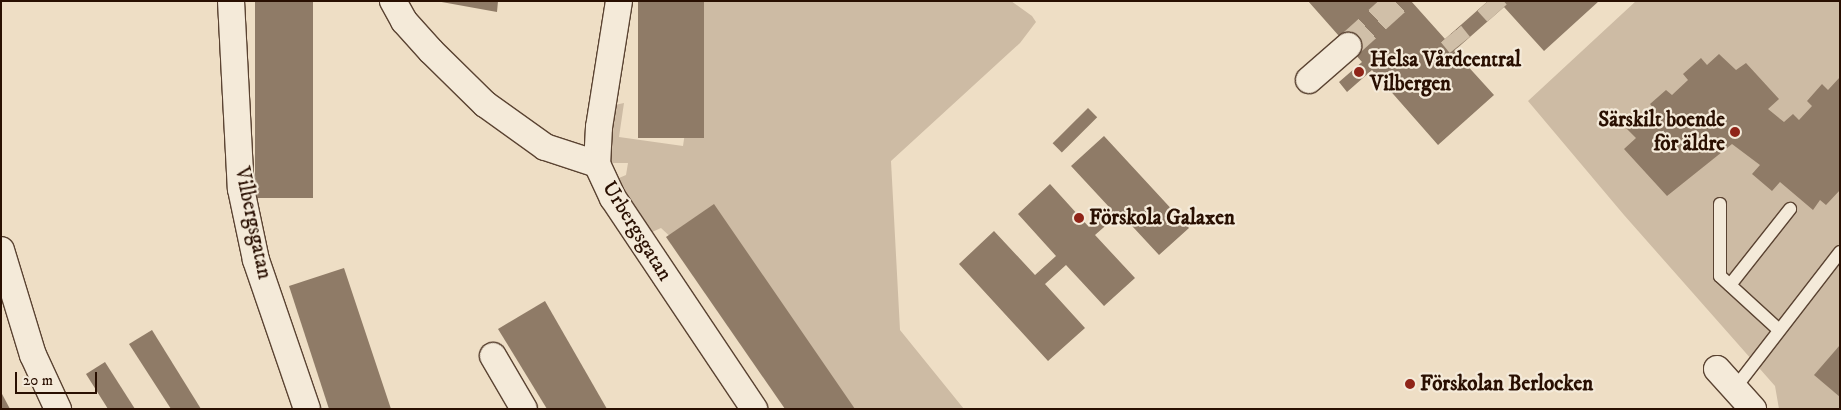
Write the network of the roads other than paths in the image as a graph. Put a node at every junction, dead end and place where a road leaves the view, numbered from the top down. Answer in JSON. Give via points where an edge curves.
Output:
{"nodes":[{"id":1,"x":231,"y":1,"type":"edge"},
{"id":2,"x":393,"y":1,"type":"edge"},
{"id":3,"x":418,"y":1,"type":"edge"},
{"id":4,"x":619,"y":1,"type":"edge"},
{"id":5,"x":414,"y":32,"type":"junction"},
{"id":6,"x":1348,"y":46,"type":"tunnel mouth"},
{"id":7,"x":1309,"y":80,"type":"dead end"},
{"id":8,"x":597,"y":164,"type":"junction"},
{"id":9,"x":1720,"y":204,"type":"dead end"},
{"id":10,"x":1790,"y":209,"type":"dead end"},
{"id":11,"x":1,"y":250,"type":"edge"},
{"id":12,"x":1840,"y":252,"type":"edge"},
{"id":13,"x":1730,"y":285,"type":"junction"},
{"id":14,"x":1780,"y":330,"type":"junction"},
{"id":15,"x":493,"y":356,"type":"dead end"},
{"id":16,"x":1717,"y":369,"type":"dead end"},
{"id":17,"x":1735,"y":388,"type":"junction"},
{"id":18,"x":58,"y":409,"type":"edge"},
{"id":19,"x":306,"y":409,"type":"edge"},
{"id":20,"x":524,"y":409,"type":"edge"},
{"id":21,"x":754,"y":409,"type":"edge"},
{"id":22,"x":1753,"y":409,"type":"edge"}],
"edges":[{"from":1,"to":19,"type":"street","name":"Vilbergsgatan","via":[[241,189],[256,260]]},
{"from":2,"to":5,"type":"street"},
{"from":3,"to":5,"type":"street"},
{"from":4,"to":8,"type":"street","name":"Urbergsgatan","via":[[598,127]]},
{"from":5,"to":8,"type":"street","via":[[485,104],[544,147]]},
{"from":6,"to":7,"type":"street"},
{"from":8,"to":21,"type":"street","name":"Urbergsgatan","via":[[614,198]]},
{"from":9,"to":13,"type":"lane","via":[[1720,276]]},
{"from":10,"to":13,"type":"lane"},
{"from":11,"to":18,"type":"street","via":[[33,355]]},
{"from":12,"to":14,"type":"lane"},
{"from":13,"to":14,"type":"lane"},
{"from":14,"to":17,"type":"lane"},
{"from":15,"to":20,"type":"street"},
{"from":16,"to":17,"type":"street"},
{"from":17,"to":22,"type":"street"}]}
